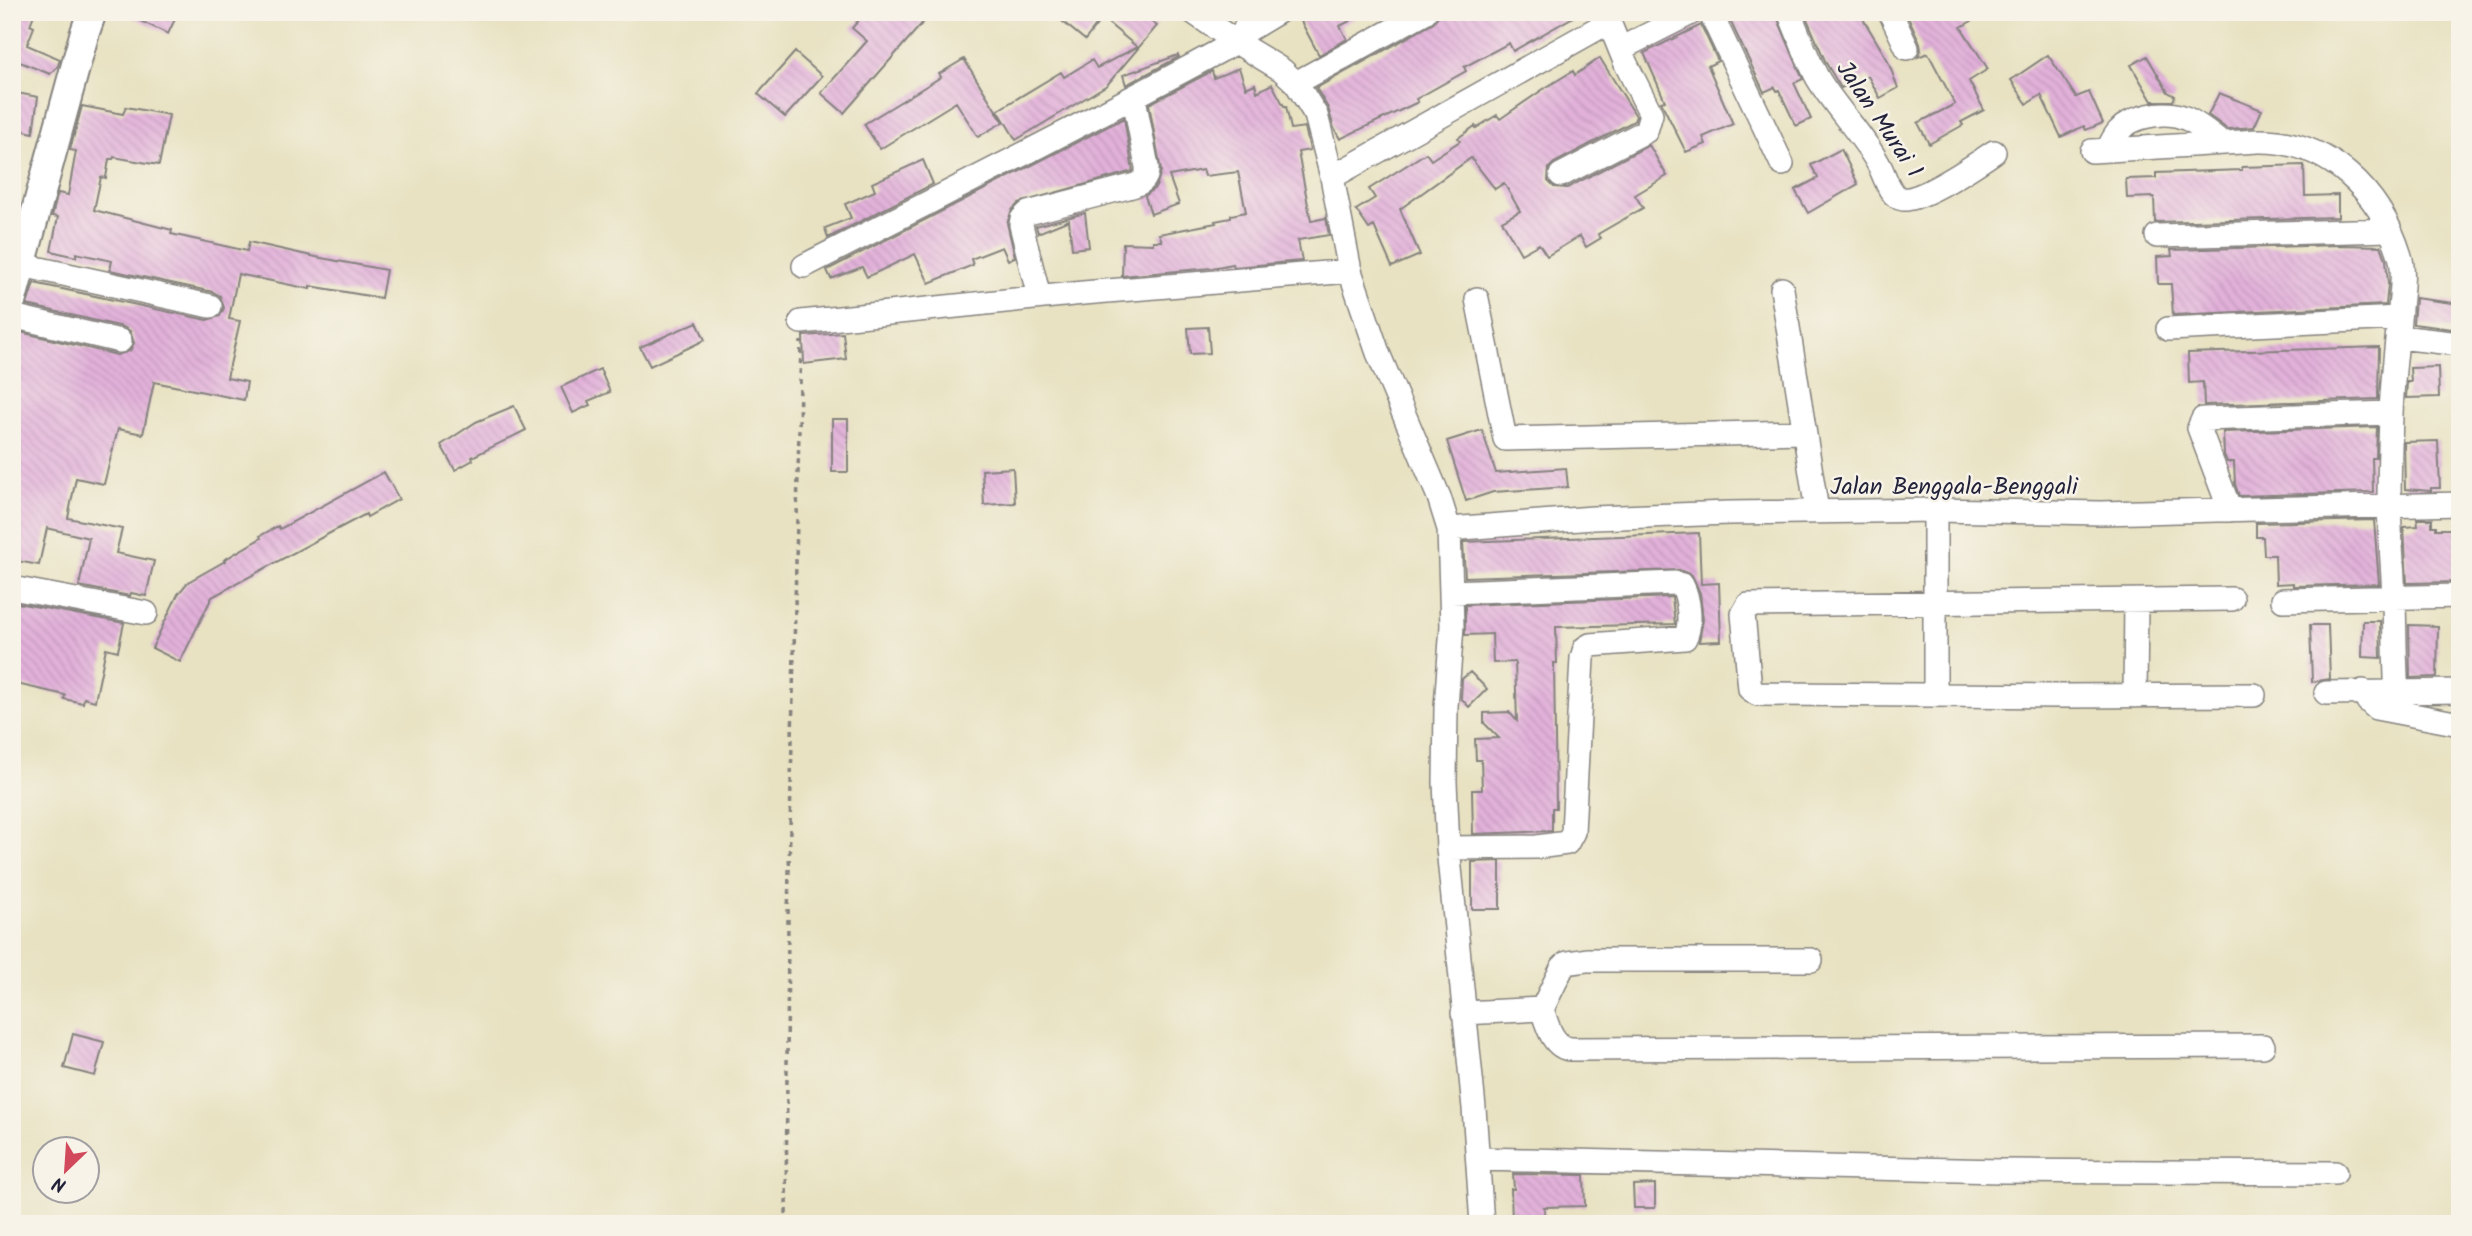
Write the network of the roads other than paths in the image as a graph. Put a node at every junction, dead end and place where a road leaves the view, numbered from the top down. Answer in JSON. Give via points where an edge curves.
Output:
{"nodes":[{"id":1,"x":92,"y":12,"type":"edge"},
{"id":2,"x":1193,"y":12,"type":"edge"},
{"id":3,"x":1278,"y":12,"type":"edge"},
{"id":4,"x":1425,"y":12,"type":"edge"},
{"id":5,"x":1693,"y":12,"type":"edge"},
{"id":6,"x":1710,"y":12,"type":"edge"},
{"id":7,"x":1789,"y":12,"type":"edge"},
{"id":8,"x":1889,"y":12,"type":"edge"},
{"id":9,"x":1607,"y":17,"type":"edge"},
{"id":10,"x":1244,"y":29,"type":"edge"},
{"id":11,"x":1908,"y":48,"type":"dead end"},
{"id":12,"x":1620,"y":49,"type":"junction"},
{"id":13,"x":1296,"y":83,"type":"junction"},
{"id":14,"x":1133,"y":98,"type":"junction"},
{"id":15,"x":2222,"y":143,"type":"junction"},
{"id":16,"x":1994,"y":152,"type":"dead end"},
{"id":17,"x":1782,"y":164,"type":"dead end"},
{"id":18,"x":1561,"y":175,"type":"dead end"},
{"id":19,"x":1332,"y":177,"type":"junction"},
{"id":20,"x":21,"y":229,"type":"edge"},
{"id":21,"x":2390,"y":230,"type":"junction"},
{"id":22,"x":2157,"y":236,"type":"dead end"},
{"id":23,"x":22,"y":265,"type":"junction"},
{"id":24,"x":804,"y":266,"type":"dead end"},
{"id":25,"x":1350,"y":271,"type":"junction"},
{"id":26,"x":1782,"y":289,"type":"dead end"},
{"id":27,"x":1039,"y":297,"type":"junction"},
{"id":28,"x":12,"y":299,"type":"edge"},
{"id":29,"x":1477,"y":299,"type":"dead end"},
{"id":30,"x":210,"y":306,"type":"dead end"},
{"id":31,"x":12,"y":316,"type":"edge"},
{"id":32,"x":801,"y":322,"type":"road end"},
{"id":33,"x":2399,"y":327,"type":"junction"},
{"id":34,"x":2168,"y":328,"type":"dead end"},
{"id":35,"x":120,"y":341,"type":"dead end"},
{"id":36,"x":2460,"y":344,"type":"edge"},
{"id":37,"x":2391,"y":413,"type":"junction"},
{"id":38,"x":1804,"y":432,"type":"junction"},
{"id":39,"x":2460,"y":504,"type":"edge"},
{"id":40,"x":2389,"y":505,"type":"junction"},
{"id":41,"x":1935,"y":510,"type":"junction"},
{"id":42,"x":2219,"y":510,"type":"junction"},
{"id":43,"x":1817,"y":511,"type":"junction"},
{"id":44,"x":1449,"y":529,"type":"junction"},
{"id":45,"x":12,"y":589,"type":"edge"},
{"id":46,"x":1451,"y":593,"type":"junction"},
{"id":47,"x":2460,"y":596,"type":"edge"},
{"id":48,"x":2394,"y":598,"type":"junction"},
{"id":49,"x":2232,"y":599,"type":"dead end"},
{"id":50,"x":2283,"y":600,"type":"dead end"},
{"id":51,"x":2136,"y":601,"type":"junction"},
{"id":52,"x":1935,"y":603,"type":"junction"},
{"id":53,"x":146,"y":613,"type":"dead end"},
{"id":54,"x":2460,"y":691,"type":"edge"},
{"id":55,"x":2326,"y":693,"type":"dead end"},
{"id":56,"x":1935,"y":695,"type":"junction"},
{"id":57,"x":2253,"y":695,"type":"dead end"},
{"id":58,"x":2135,"y":696,"type":"junction"},
{"id":59,"x":2397,"y":702,"type":"junction"},
{"id":60,"x":2460,"y":724,"type":"edge"},
{"id":61,"x":1448,"y":848,"type":"junction"},
{"id":62,"x":1811,"y":960,"type":"dead end"},
{"id":63,"x":1542,"y":1009,"type":"junction"},
{"id":64,"x":1463,"y":1013,"type":"junction"},
{"id":65,"x":2263,"y":1046,"type":"dead end"},
{"id":66,"x":1478,"y":1159,"type":"junction"},
{"id":67,"x":2335,"y":1173,"type":"dead end"},
{"id":68,"x":1482,"y":1224,"type":"edge"}],
"edges":[{"from":1,"to":20,"type":"main road"},
{"from":2,"to":10,"type":"street"},
{"from":3,"to":10,"type":"street"},
{"from":4,"to":13,"type":"street"},
{"from":5,"to":12,"type":"street"},
{"from":6,"to":17,"type":"street"},
{"from":7,"to":16,"type":"street","name":"Jalan Murai 1","via":[[1818,77],[1898,197],[1911,198],[1948,182]]},
{"from":8,"to":11,"type":"street"},
{"from":9,"to":12,"type":"street"},
{"from":9,"to":19,"type":"street"},
{"from":10,"to":13,"type":"street"},
{"from":10,"to":14,"type":"street"},
{"from":12,"to":18,"type":"street","via":[[1651,114],[1649,127]]},
{"from":13,"to":19,"type":"street","via":[[1316,115]]},
{"from":14,"to":24,"type":"street"},
{"from":14,"to":27,"type":"street","via":[[1147,167],[1143,181],[1028,213],[1022,219]]},
{"from":15,"to":15,"type":"street","via":[[2100,150],[2136,118],[2156,114],[2190,119]]},
{"from":15,"to":21,"type":"street","via":[[2280,141],[2325,157],[2358,184]]},
{"from":19,"to":25,"type":"street"},
{"from":20,"to":23,"type":"main road"},
{"from":21,"to":22,"type":"street"},
{"from":21,"to":33,"type":"street","via":[[2401,259]]},
{"from":23,"to":28,"type":"main road"},
{"from":23,"to":30,"type":"street"},
{"from":25,"to":27,"type":"street"},
{"from":25,"to":44,"type":"street"},
{"from":26,"to":38,"type":"street"},
{"from":27,"to":32,"type":"street"},
{"from":29,"to":38,"type":"street","via":[[1505,439]]},
{"from":31,"to":35,"type":"street"},
{"from":33,"to":34,"type":"street"},
{"from":33,"to":36,"type":"street"},
{"from":33,"to":37,"type":"street"},
{"from":37,"to":40,"type":"street"},
{"from":37,"to":42,"type":"street","via":[[2203,419],[2199,428]]},
{"from":38,"to":43,"type":"street"},
{"from":39,"to":40,"type":"street","name":"Jalan Benggala-Benggali"},
{"from":40,"to":42,"type":"street","name":"Jalan Benggala-Benggali"},
{"from":40,"to":48,"type":"street"},
{"from":41,"to":42,"type":"street","name":"Jalan Benggala-Benggali"},
{"from":41,"to":43,"type":"street","name":"Jalan Benggala-Benggali"},
{"from":41,"to":52,"type":"street"},
{"from":43,"to":44,"type":"street","name":"Jalan Benggala-Benggali","via":[[1593,518]]},
{"from":44,"to":46,"type":"street"},
{"from":45,"to":53,"type":"street"},
{"from":46,"to":61,"type":"street","via":[[1444,782]]},
{"from":46,"to":61,"type":"street","via":[[1675,583],[1685,591],[1688,634],[1685,638],[1585,648],[1573,832],[1567,843]]},
{"from":47,"to":48,"type":"street"},
{"from":48,"to":50,"type":"street"},
{"from":48,"to":59,"type":"street"},
{"from":49,"to":51,"type":"street"},
{"from":51,"to":52,"type":"street"},
{"from":51,"to":58,"type":"street"},
{"from":52,"to":56,"type":"street"},
{"from":52,"to":56,"type":"street","via":[[1748,606],[1743,614],[1750,689],[1757,694]]},
{"from":54,"to":59,"type":"street"},
{"from":55,"to":59,"type":"street","via":[[2363,691]]},
{"from":56,"to":58,"type":"street"},
{"from":57,"to":58,"type":"street"},
{"from":59,"to":60,"type":"street"},
{"from":61,"to":64,"type":"street"},
{"from":62,"to":63,"type":"street","via":[[1567,963]]},
{"from":63,"to":64,"type":"street"},
{"from":63,"to":65,"type":"street","via":[[1557,1044],[1564,1049]]},
{"from":64,"to":66,"type":"street"},
{"from":66,"to":67,"type":"street"},
{"from":66,"to":68,"type":"street"}]}
